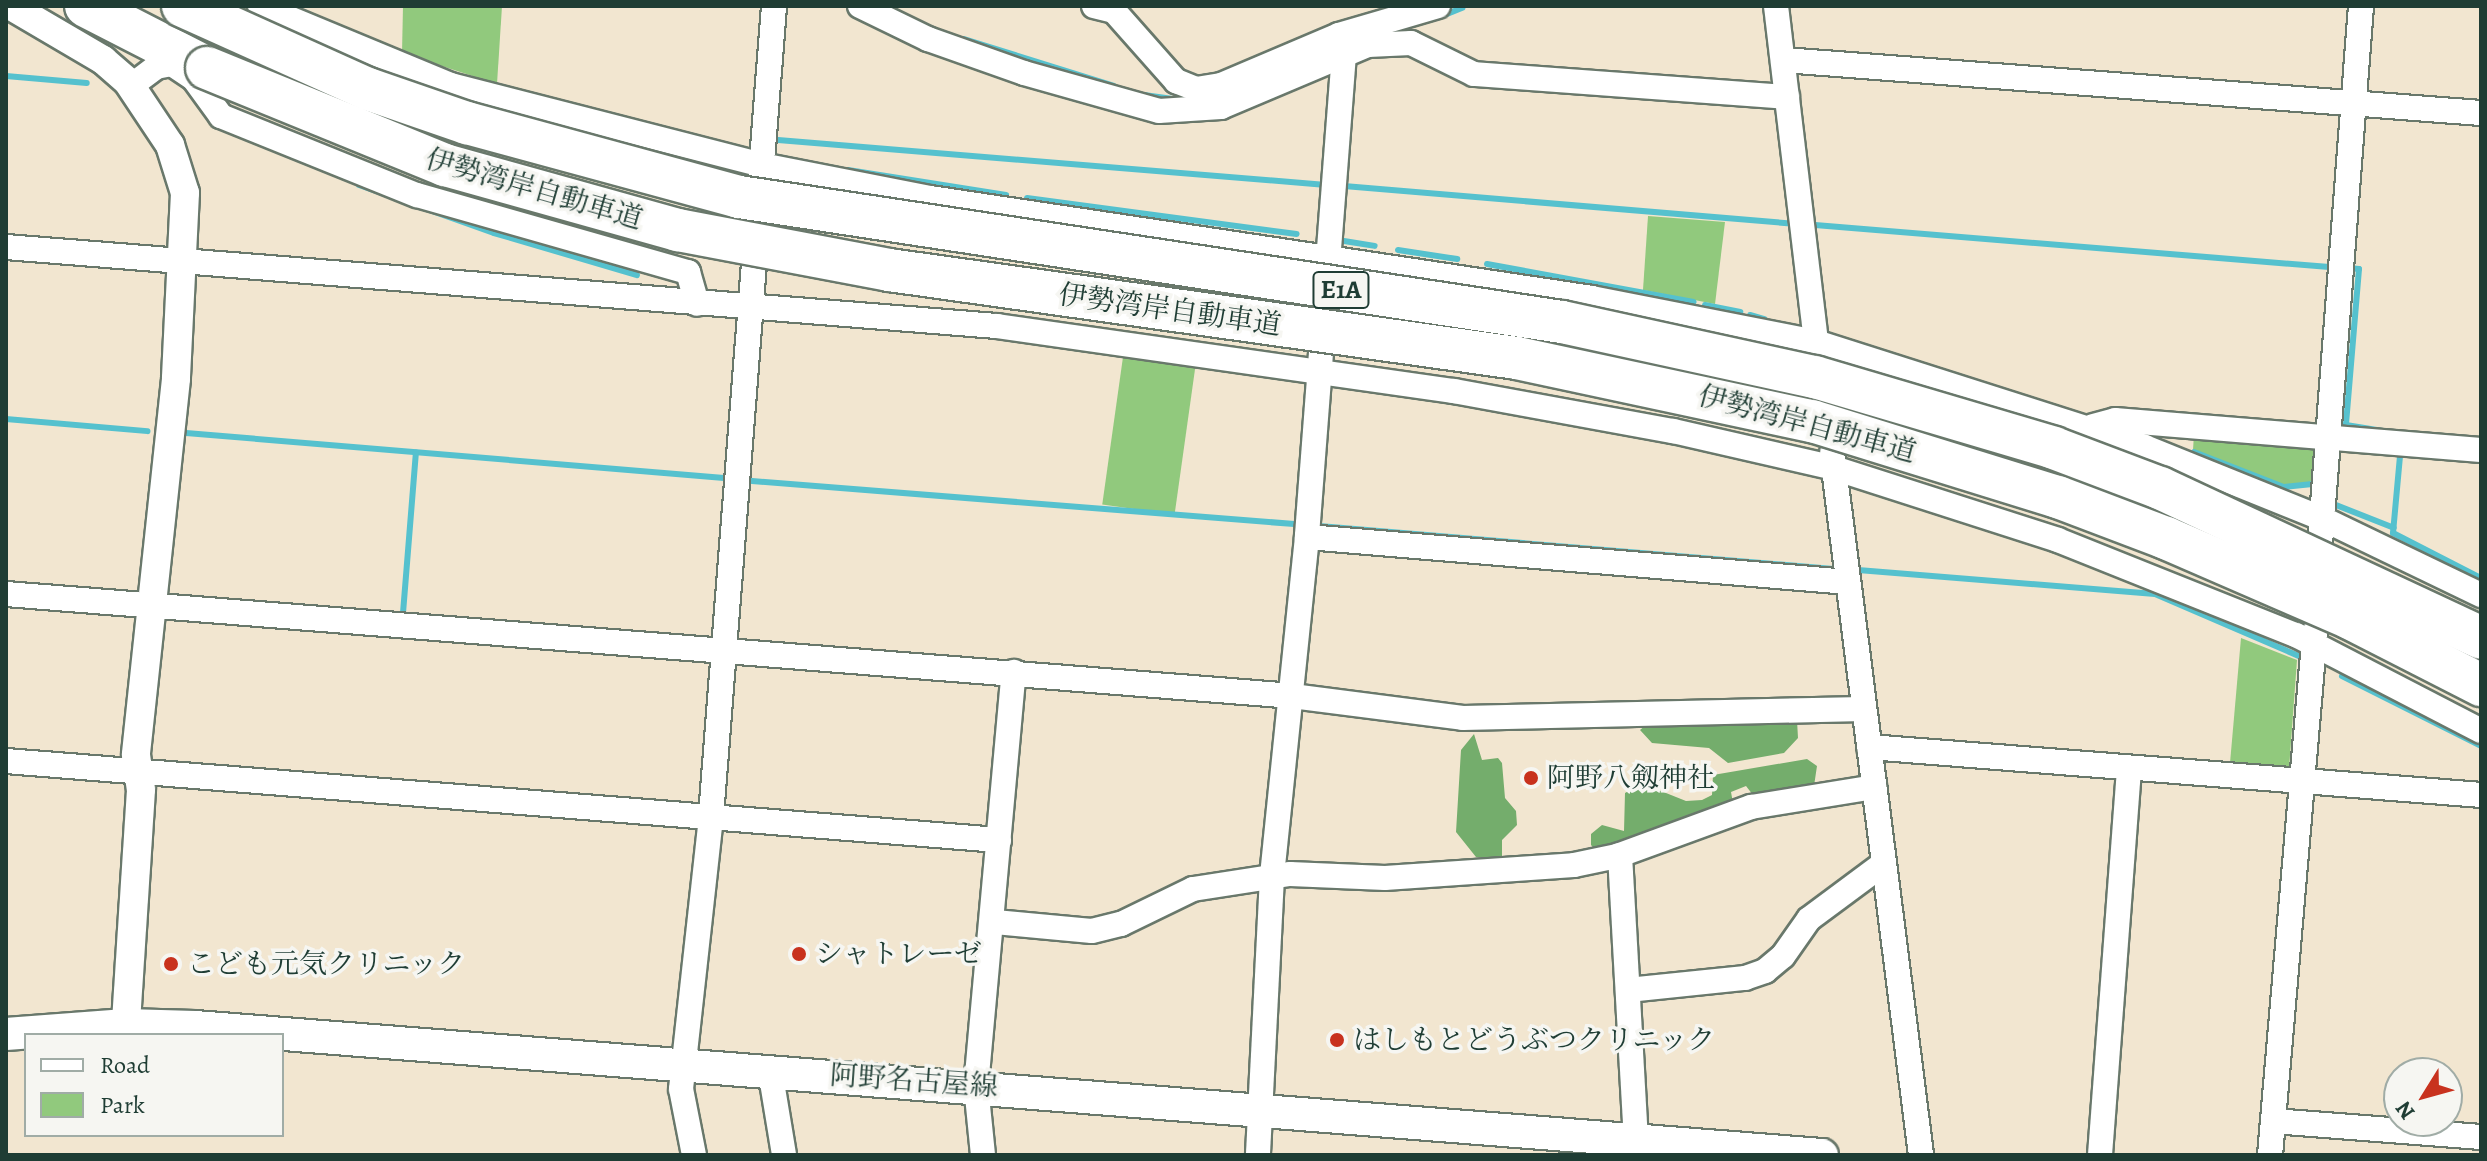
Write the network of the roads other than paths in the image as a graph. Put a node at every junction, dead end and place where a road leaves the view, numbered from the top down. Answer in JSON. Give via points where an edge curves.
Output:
{"nodes":[{"id":1,"x":11,"y":6,"type":"edge"},
{"id":2,"x":86,"y":6,"type":"edge"},
{"id":3,"x":183,"y":6,"type":"edge"},
{"id":4,"x":260,"y":6,"type":"edge"},
{"id":5,"x":774,"y":6,"type":"edge"},
{"id":6,"x":860,"y":6,"type":"edge"},
{"id":7,"x":1094,"y":6,"type":"edge"},
{"id":8,"x":1438,"y":6,"type":"edge"},
{"id":9,"x":1776,"y":6,"type":"edge"},
{"id":10,"x":2361,"y":6,"type":"edge"},
{"id":11,"x":1341,"y":44,"type":"junction"},
{"id":12,"x":1784,"y":60,"type":"junction"},
{"id":13,"x":131,"y":86,"type":"junction"},
{"id":14,"x":1787,"y":97,"type":"junction"},
{"id":15,"x":2355,"y":102,"type":"junction"},
{"id":16,"x":2481,"y":113,"type":"edge"},
{"id":17,"x":762,"y":165,"type":"junction"},
{"id":18,"x":6,"y":247,"type":"edge"},
{"id":19,"x":1329,"y":255,"type":"junction"},
{"id":20,"x":184,"y":262,"type":"junction"},
{"id":21,"x":697,"y":304,"type":"junction"},
{"id":22,"x":751,"y":306,"type":"junction"},
{"id":23,"x":1816,"y":342,"type":"junction"},
{"id":24,"x":1320,"y":375,"type":"junction"},
{"id":25,"x":2091,"y":426,"type":"junction"},
{"id":26,"x":2329,"y":437,"type":"junction"},
{"id":27,"x":2481,"y":450,"type":"edge"},
{"id":28,"x":1834,"y":468,"type":"junction"},
{"id":29,"x":2321,"y":518,"type":"junction"},
{"id":30,"x":1307,"y":537,"type":"junction"},
{"id":31,"x":1848,"y":582,"type":"junction"},
{"id":32,"x":6,"y":594,"type":"edge"},
{"id":33,"x":2481,"y":595,"type":"edge"},
{"id":34,"x":152,"y":607,"type":"junction"},
{"id":35,"x":2481,"y":638,"type":"edge"},
{"id":36,"x":2315,"y":645,"type":"junction"},
{"id":37,"x":725,"y":650,"type":"junction"},
{"id":38,"x":1014,"y":672,"type":"junction"},
{"id":39,"x":2481,"y":685,"type":"edge"},
{"id":40,"x":1292,"y":696,"type":"junction"},
{"id":41,"x":1864,"y":709,"type":"junction"},
{"id":42,"x":2481,"y":731,"type":"edge"},
{"id":43,"x":1869,"y":747,"type":"junction"},
{"id":44,"x":6,"y":761,"type":"edge"},
{"id":45,"x":2129,"y":770,"type":"junction"},
{"id":46,"x":138,"y":772,"type":"junction"},
{"id":47,"x":2301,"y":781,"type":"junction"},
{"id":48,"x":1874,"y":787,"type":"junction"},
{"id":49,"x":2481,"y":795,"type":"edge"},
{"id":50,"x":711,"y":816,"type":"junction"},
{"id":51,"x":999,"y":840,"type":"junction"},
{"id":52,"x":1620,"y":855,"type":"junction"},
{"id":53,"x":1883,"y":864,"type":"junction"},
{"id":54,"x":1272,"y":877,"type":"junction"},
{"id":55,"x":995,"y":922,"type":"junction"},
{"id":56,"x":1628,"y":990,"type":"junction"},
{"id":57,"x":126,"y":1025,"type":"junction"},
{"id":58,"x":244,"y":1033,"type":"edge"},
{"id":59,"x":6,"y":1034,"type":"edge"},
{"id":60,"x":284,"y":1036,"type":"edge"},
{"id":61,"x":685,"y":1063,"type":"junction"},
{"id":62,"x":770,"y":1070,"type":"junction"},
{"id":63,"x":976,"y":1086,"type":"junction"},
{"id":64,"x":1258,"y":1109,"type":"junction"},
{"id":65,"x":2273,"y":1121,"type":"junction"},
{"id":66,"x":2481,"y":1137,"type":"edge"},
{"id":67,"x":1636,"y":1142,"type":"junction"},
{"id":68,"x":1680,"y":1150,"type":"edge"},
{"id":69,"x":694,"y":1155,"type":"edge"},
{"id":70,"x":784,"y":1155,"type":"edge"},
{"id":71,"x":983,"y":1155,"type":"edge"},
{"id":72,"x":1258,"y":1155,"type":"edge"},
{"id":73,"x":1822,"y":1155,"type":"edge"},
{"id":74,"x":1921,"y":1155,"type":"edge"},
{"id":75,"x":2100,"y":1155,"type":"edge"},
{"id":76,"x":2270,"y":1155,"type":"edge"}],
"edges":[{"from":1,"to":13,"type":"street","via":[[103,60]]},
{"from":2,"to":39,"type":"highway","name":"伊勢湾岸自動車道","number":"E1A","bridge":true,"via":[[207,68],[431,160],[678,230],[920,274],[1517,358],[1812,421],[2058,497],[2166,538],[2352,619]]},
{"from":3,"to":35,"type":"highway","name":"伊勢湾岸自動車道","number":"E1A","bridge":true,"via":[[368,89],[467,123],[739,197],[1562,322],[1829,381],[2054,448],[2160,488]]},
{"from":4,"to":17,"type":"street","via":[[451,85]]},
{"from":5,"to":17,"type":"street"},
{"from":6,"to":11,"type":"street","via":[[997,63],[1159,111],[1221,107]]},
{"from":7,"to":11,"type":"street","via":[[1114,11],[1176,81],[1196,89]]},
{"from":8,"to":11,"type":"street"},
{"from":9,"to":12,"type":"street"},
{"from":10,"to":15,"type":"street"},
{"from":11,"to":14,"type":"street","via":[[1411,43],[1474,74]]},
{"from":11,"to":19,"type":"street"},
{"from":12,"to":14,"type":"street"},
{"from":12,"to":15,"type":"street"},
{"from":13,"to":20,"type":"street","via":[[178,165],[185,193]]},
{"from":13,"to":21,"type":"street","via":[[156,67],[172,64],[194,79],[221,116],[417,195],[688,272]]},
{"from":14,"to":23,"type":"street"},
{"from":15,"to":16,"type":"street"},
{"from":15,"to":26,"type":"street"},
{"from":17,"to":19,"type":"street","via":[[930,198]]},
{"from":17,"to":22,"type":"street"},
{"from":18,"to":20,"type":"street"},
{"from":19,"to":23,"type":"street"},
{"from":19,"to":24,"type":"street"},
{"from":20,"to":21,"type":"street"},
{"from":20,"to":34,"type":"street"},
{"from":21,"to":22,"type":"street"},
{"from":22,"to":24,"type":"street","via":[[997,326]]},
{"from":22,"to":37,"type":"street"},
{"from":23,"to":25,"type":"street"},
{"from":23,"to":28,"type":"street"},
{"from":24,"to":28,"type":"street","via":[[1454,391]]},
{"from":24,"to":30,"type":"street"},
{"from":25,"to":26,"type":"street","via":[[2115,420]]},
{"from":25,"to":29,"type":"street"},
{"from":26,"to":27,"type":"street"},
{"from":26,"to":29,"type":"street"},
{"from":28,"to":31,"type":"street"},
{"from":28,"to":36,"type":"street","via":[[2058,540]]},
{"from":29,"to":33,"type":"street"},
{"from":29,"to":36,"type":"street"},
{"from":30,"to":31,"type":"street"},
{"from":30,"to":40,"type":"street"},
{"from":31,"to":41,"type":"street"},
{"from":32,"to":34,"type":"street"},
{"from":34,"to":37,"type":"street"},
{"from":34,"to":46,"type":"street"},
{"from":36,"to":42,"type":"street"},
{"from":36,"to":47,"type":"street"},
{"from":37,"to":38,"type":"street"},
{"from":37,"to":50,"type":"street"},
{"from":38,"to":40,"type":"street"},
{"from":38,"to":51,"type":"street"},
{"from":40,"to":41,"type":"street","via":[[1463,718]]},
{"from":40,"to":54,"type":"street"},
{"from":41,"to":43,"type":"street"},
{"from":43,"to":45,"type":"street"},
{"from":43,"to":48,"type":"street"},
{"from":44,"to":46,"type":"street"},
{"from":45,"to":47,"type":"street"},
{"from":45,"to":75,"type":"street"},
{"from":46,"to":50,"type":"street"},
{"from":46,"to":57,"type":"street"},
{"from":47,"to":49,"type":"street"},
{"from":47,"to":65,"type":"street"},
{"from":48,"to":52,"type":"street","via":[[1751,807]]},
{"from":48,"to":53,"type":"street"},
{"from":50,"to":51,"type":"street"},
{"from":50,"to":61,"type":"street"},
{"from":51,"to":55,"type":"street"},
{"from":52,"to":54,"type":"street","via":[[1574,865],[1385,878]]},
{"from":52,"to":56,"type":"street"},
{"from":53,"to":56,"type":"street","via":[[1809,919],[1783,956],[1765,971],[1745,978]]},
{"from":53,"to":74,"type":"street"},
{"from":54,"to":55,"type":"street","via":[[1193,889],[1133,919],[1092,931]]},
{"from":54,"to":64,"type":"street"},
{"from":55,"to":63,"type":"street"},
{"from":56,"to":67,"type":"street"},
{"from":57,"to":58,"type":"main road","name":"阿野名古屋線"},
{"from":57,"to":59,"type":"main road","name":"阿野名古屋線"},
{"from":60,"to":61,"type":"main road","name":"阿野名古屋線"},
{"from":61,"to":62,"type":"main road","name":"阿野名古屋線"},
{"from":61,"to":69,"type":"street","via":[[681,1089]]},
{"from":62,"to":63,"type":"main road","name":"阿野名古屋線"},
{"from":62,"to":70,"type":"street"},
{"from":63,"to":64,"type":"main road","name":"阿野名古屋線"},
{"from":63,"to":71,"type":"street"},
{"from":64,"to":67,"type":"main road","name":"阿野名古屋線"},
{"from":64,"to":72,"type":"street"},
{"from":65,"to":66,"type":"street"},
{"from":65,"to":76,"type":"street"},
{"from":67,"to":68,"type":"main road","name":"阿野名古屋線"},
{"from":68,"to":73,"type":"main road","name":"阿野名古屋線"}]}
